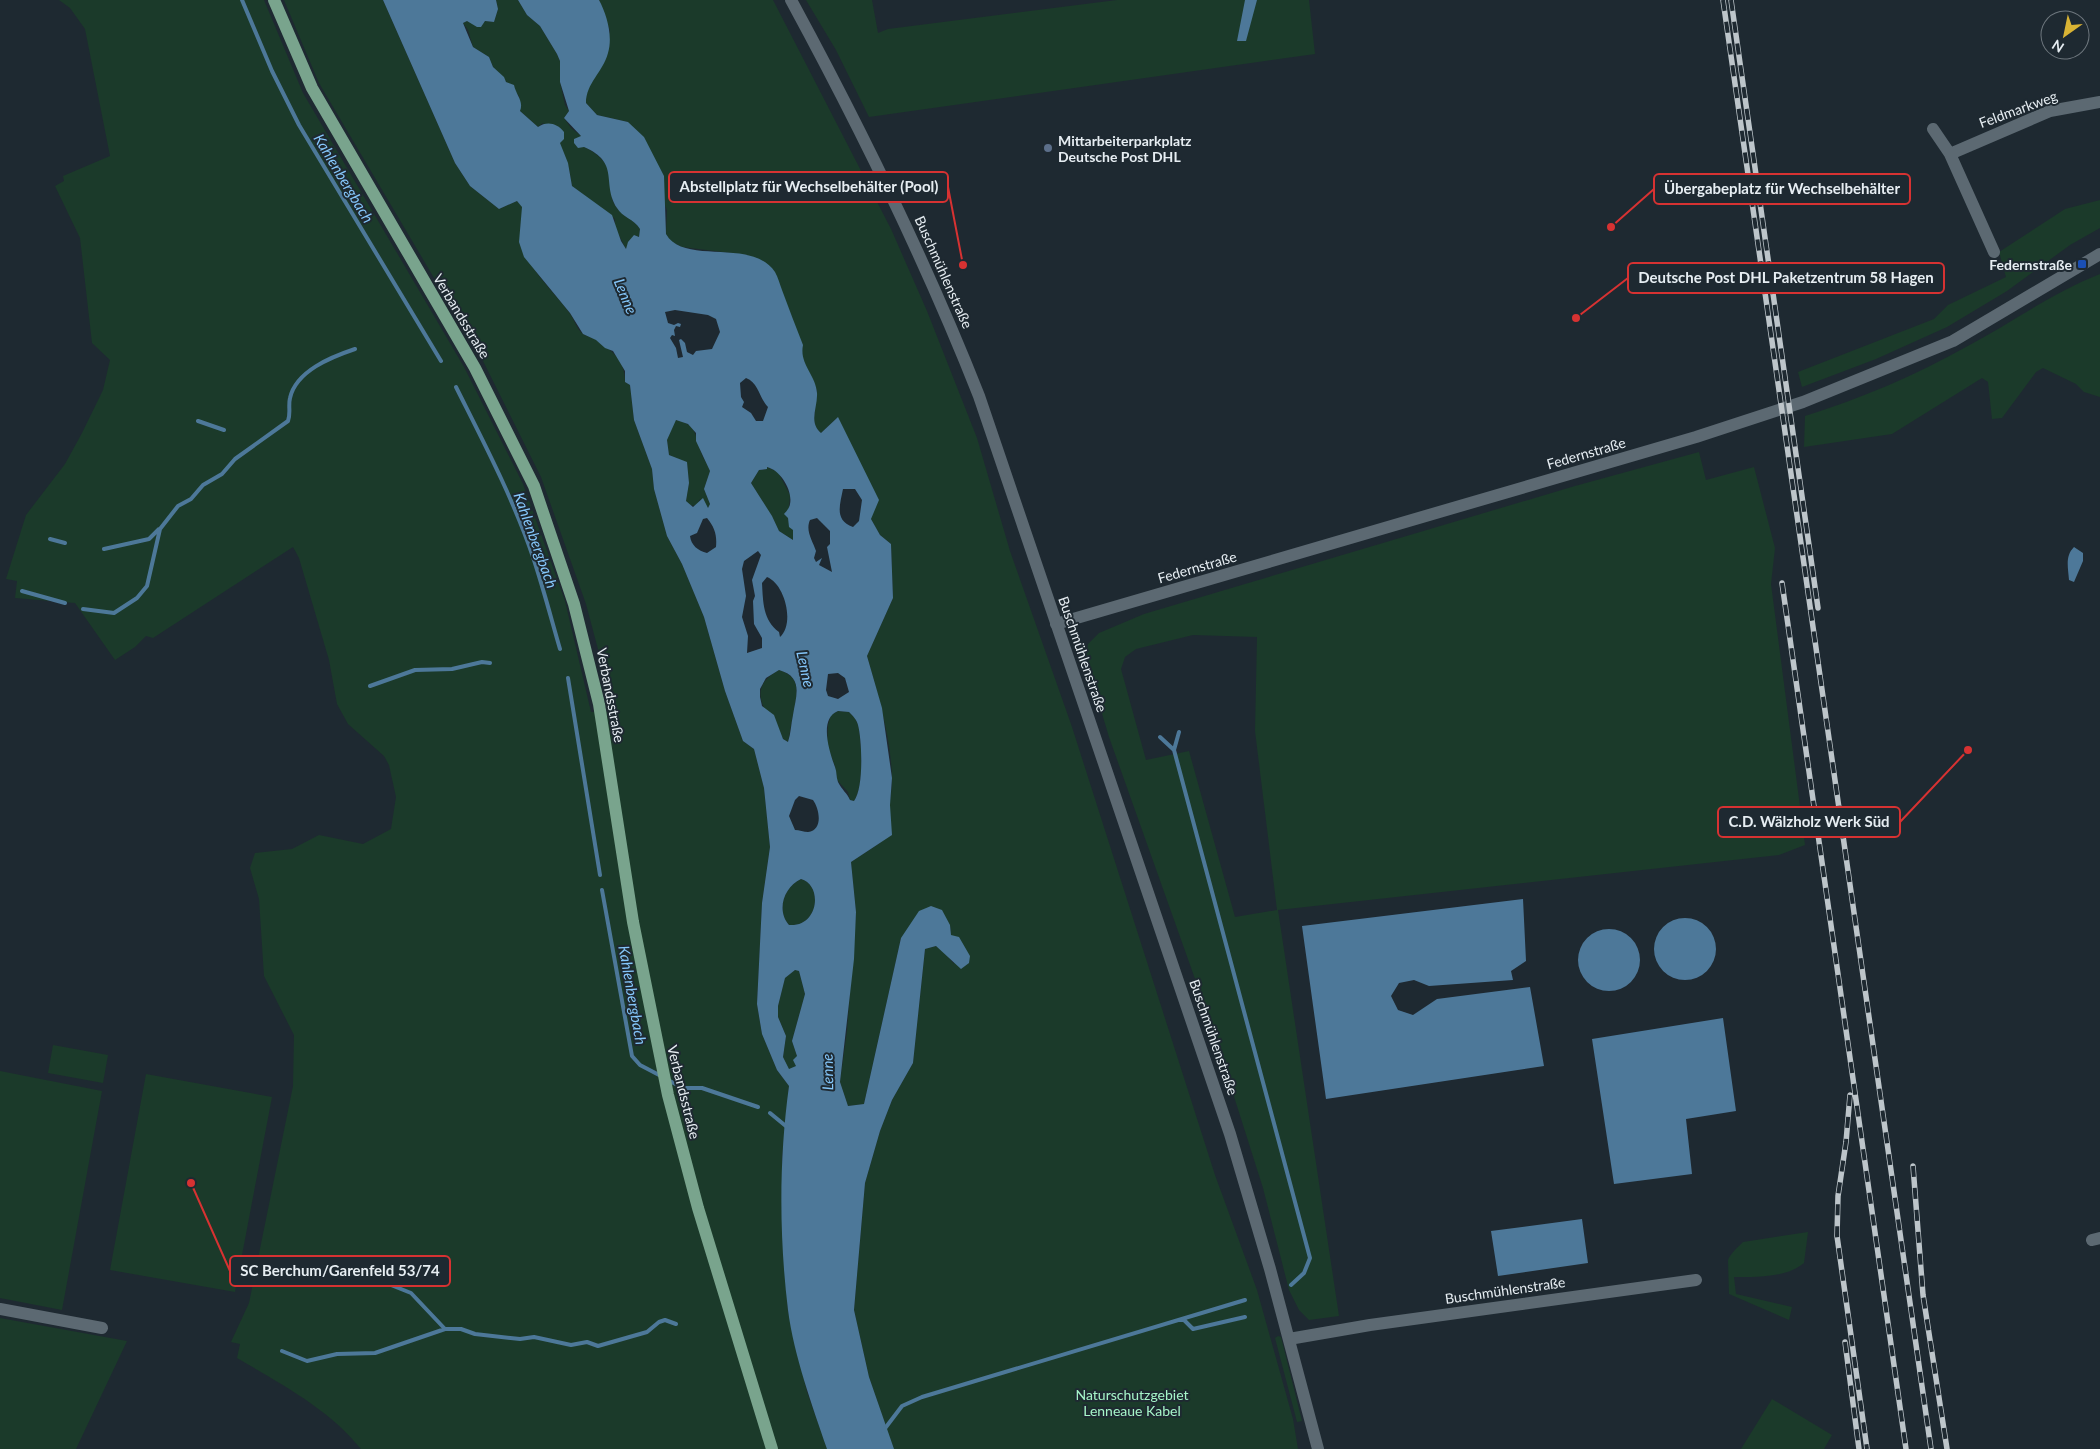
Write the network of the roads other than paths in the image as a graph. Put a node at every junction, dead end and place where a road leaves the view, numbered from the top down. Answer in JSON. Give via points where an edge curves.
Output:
{"nodes":[{"id":1,"x":274,"y":0,"type":"edge"},
{"id":2,"x":791,"y":0,"type":"edge"},
{"id":3,"x":2100,"y":102,"type":"edge"},
{"id":4,"x":1933,"y":129,"type":"dead end"},
{"id":5,"x":1950,"y":154,"type":"junction"},
{"id":6,"x":1994,"y":252,"type":"dead end"},
{"id":7,"x":2100,"y":254,"type":"edge"},
{"id":8,"x":1056,"y":624,"type":"junction"},
{"id":9,"x":1696,"y":1280,"type":"dead end"},
{"id":10,"x":0,"y":1309,"type":"edge"},
{"id":11,"x":102,"y":1328,"type":"dead end"},
{"id":12,"x":1289,"y":1339,"type":"junction"},
{"id":13,"x":772,"y":1449,"type":"edge"},
{"id":14,"x":1318,"y":1449,"type":"edge"}],
"edges":[{"from":1,"to":13,"type":"main road","name":"Verbandsstraße","via":[[312,88],[476,368],[534,486],[592,669],[633,922],[668,1095],[698,1208]]},
{"from":2,"to":8,"type":"street","name":"Buschmühlenstraße","via":[[880,169],[947,314],[979,396]]},
{"from":3,"to":5,"type":"street","name":"Feldmarkweg","via":[[2050,111]]},
{"from":4,"to":5,"type":"street"},
{"from":5,"to":6,"type":"street"},
{"from":7,"to":8,"type":"street","name":"Federnstraße","via":[[1953,341],[1803,402]]},
{"from":8,"to":12,"type":"street","name":"Buschmühlenstraße","via":[[1230,1134]]},
{"from":9,"to":12,"type":"street","name":"Buschmühlenstraße"},
{"from":10,"to":11,"type":"street"},
{"from":12,"to":14,"type":"street","name":"Buschmühlenstraße"}]}
